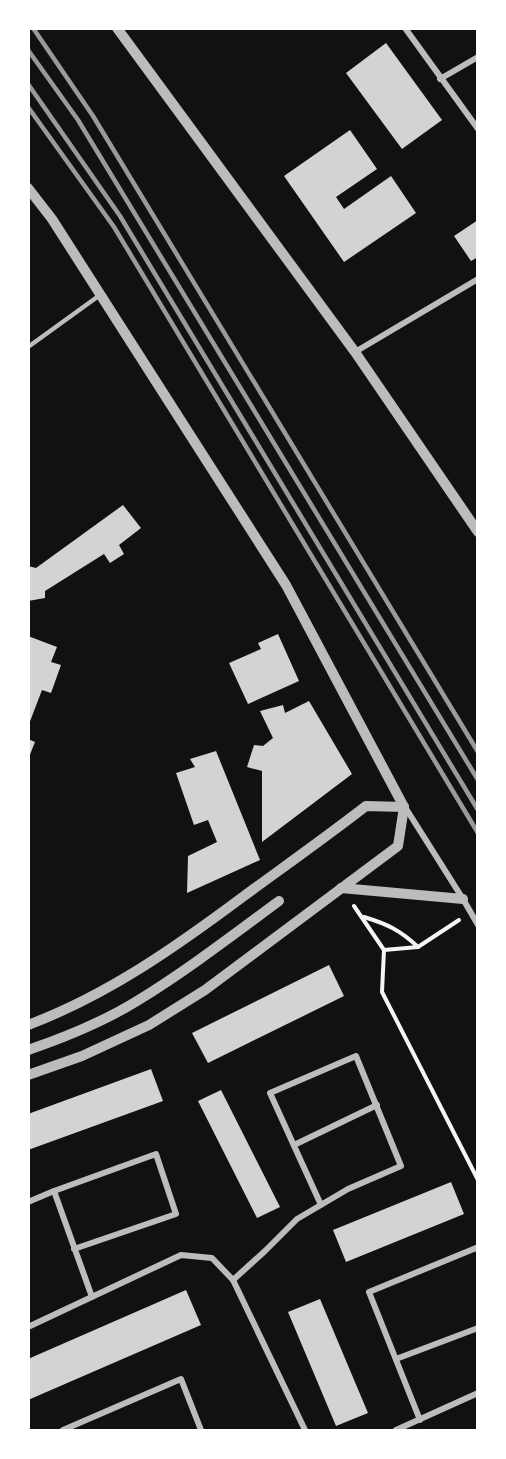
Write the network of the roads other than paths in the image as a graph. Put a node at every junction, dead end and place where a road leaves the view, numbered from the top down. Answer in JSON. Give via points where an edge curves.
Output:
{"nodes":[{"id":1,"x":405,"y":28,"type":"edge"},
{"id":2,"x":120,"y":29,"type":"edge"},
{"id":3,"x":477,"y":57,"type":"edge"},
{"id":4,"x":440,"y":79,"type":"junction"},
{"id":5,"x":477,"y":129,"type":"edge"},
{"id":6,"x":28,"y":188,"type":"edge"},
{"id":7,"x":477,"y":279,"type":"edge"},
{"id":8,"x":100,"y":295,"type":"junction"},
{"id":9,"x":28,"y":347,"type":"edge"},
{"id":10,"x":355,"y":352,"type":"junction"},
{"id":11,"x":477,"y":532,"type":"edge"},
{"id":12,"x":404,"y":807,"type":"junction"},
{"id":13,"x":341,"y":888,"type":"junction"},
{"id":14,"x":463,"y":899,"type":"junction"},
{"id":15,"x":279,"y":901,"type":"dead end"},
{"id":16,"x":477,"y":925,"type":"edge"},
{"id":17,"x":28,"y":1025,"type":"edge"},
{"id":18,"x":28,"y":1050,"type":"edge"},
{"id":19,"x":28,"y":1075,"type":"edge"},
{"id":20,"x":377,"y":1105,"type":"junction"},
{"id":21,"x":294,"y":1144,"type":"junction"},
{"id":22,"x":54,"y":1191,"type":"junction"},
{"id":23,"x":28,"y":1202,"type":"edge"},
{"id":24,"x":321,"y":1205,"type":"junction"},
{"id":25,"x":74,"y":1249,"type":"junction"},
{"id":26,"x":477,"y":1250,"type":"edge"},
{"id":27,"x":232,"y":1280,"type":"junction"},
{"id":28,"x":92,"y":1297,"type":"junction"},
{"id":29,"x":28,"y":1327,"type":"edge"},
{"id":30,"x":477,"y":1328,"type":"edge"},
{"id":31,"x":396,"y":1359,"type":"junction"},
{"id":32,"x":477,"y":1393,"type":"edge"},
{"id":33,"x":420,"y":1420,"type":"junction"},
{"id":34,"x":63,"y":1431,"type":"edge"},
{"id":35,"x":201,"y":1431,"type":"edge"},
{"id":36,"x":305,"y":1431,"type":"edge"},
{"id":37,"x":396,"y":1431,"type":"edge"}],
"edges":[{"from":1,"to":4,"type":"street"},
{"from":2,"to":10,"type":"street"},
{"from":3,"to":4,"type":"street"},
{"from":4,"to":5,"type":"street"},
{"from":6,"to":8,"type":"street"},
{"from":7,"to":10,"type":"street"},
{"from":8,"to":9,"type":"lane"},
{"from":8,"to":12,"type":"street","via":[[286,585]]},
{"from":10,"to":11,"type":"street"},
{"from":12,"to":13,"type":"street","via":[[398,846]]},
{"from":12,"to":14,"type":"street"},
{"from":12,"to":17,"type":"street","via":[[366,806],[177,946],[116,983]]},
{"from":13,"to":14,"type":"street"},
{"from":13,"to":19,"type":"street","via":[[205,990],[149,1024],[82,1056]]},
{"from":14,"to":16,"type":"street"},
{"from":15,"to":18,"type":"street","via":[[136,1002],[68,1036]]},
{"from":20,"to":21,"type":"street"},
{"from":20,"to":21,"type":"street","via":[[356,1056],[270,1093]]},
{"from":20,"to":24,"type":"street","via":[[401,1166]]},
{"from":21,"to":24,"type":"street"},
{"from":22,"to":23,"type":"street"},
{"from":22,"to":25,"type":"street"},
{"from":22,"to":25,"type":"street","via":[[156,1154],[176,1215]]},
{"from":24,"to":27,"type":"street","via":[[297,1219]]},
{"from":25,"to":28,"type":"street"},
{"from":26,"to":31,"type":"street","via":[[369,1292]]},
{"from":27,"to":28,"type":"street","via":[[212,1258],[181,1255]]},
{"from":27,"to":36,"type":"street"},
{"from":28,"to":29,"type":"street"},
{"from":30,"to":31,"type":"street"},
{"from":31,"to":33,"type":"street"},
{"from":32,"to":33,"type":"street"},
{"from":33,"to":37,"type":"street"},
{"from":34,"to":35,"type":"street","via":[[182,1379]]}]}
